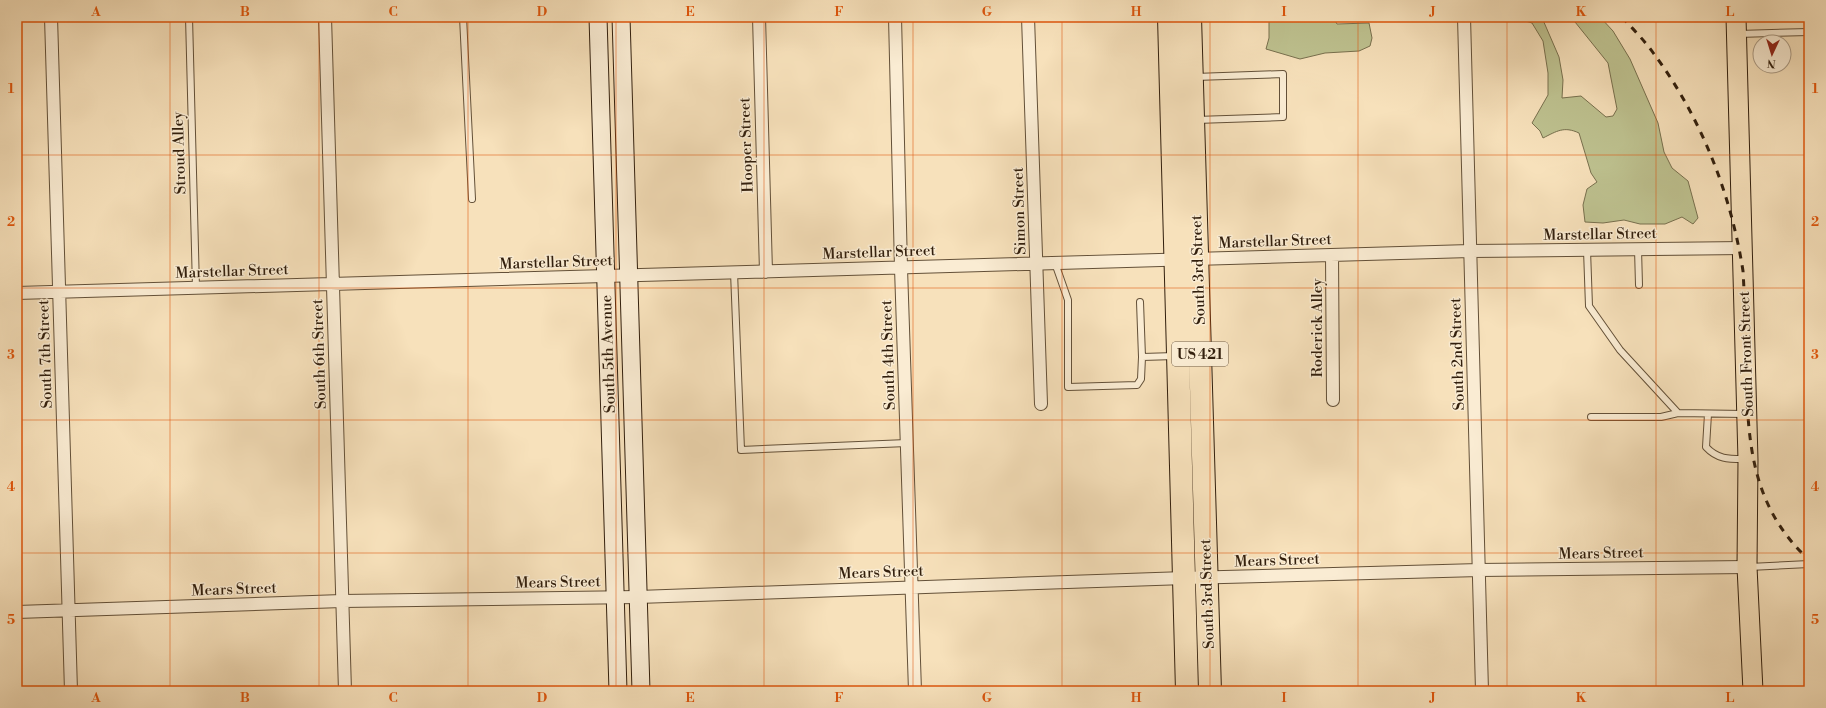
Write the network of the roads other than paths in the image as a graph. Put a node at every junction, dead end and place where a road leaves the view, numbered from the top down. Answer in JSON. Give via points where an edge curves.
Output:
{"nodes":[{"id":1,"x":51,"y":17,"type":"edge"},
{"id":2,"x":188,"y":17,"type":"edge"},
{"id":3,"x":325,"y":17,"type":"edge"},
{"id":4,"x":463,"y":17,"type":"edge"},
{"id":5,"x":598,"y":17,"type":"edge"},
{"id":6,"x":621,"y":17,"type":"edge"},
{"id":7,"x":758,"y":17,"type":"edge"},
{"id":8,"x":895,"y":17,"type":"edge"},
{"id":9,"x":1028,"y":17,"type":"edge"},
{"id":10,"x":1169,"y":17,"type":"edge"},
{"id":11,"x":1190,"y":17,"type":"edge"},
{"id":12,"x":1464,"y":17,"type":"edge"},
{"id":13,"x":1736,"y":26,"type":"edge"},
{"id":14,"x":1809,"y":32,"type":"edge"},
{"id":15,"x":1192,"y":77,"type":"junction"},
{"id":16,"x":1193,"y":120,"type":"junction"},
{"id":17,"x":472,"y":199,"type":"dead end"},
{"id":18,"x":1743,"y":248,"type":"junction"},
{"id":19,"x":1587,"y":250,"type":"junction"},
{"id":20,"x":1638,"y":250,"type":"junction"},
{"id":21,"x":1470,"y":251,"type":"junction"},
{"id":22,"x":1332,"y":255,"type":"junction"},
{"id":23,"x":1198,"y":259,"type":"junction"},
{"id":24,"x":1176,"y":260,"type":"junction"},
{"id":25,"x":1055,"y":263,"type":"junction"},
{"id":26,"x":1037,"y":264,"type":"junction"},
{"id":27,"x":901,"y":268,"type":"junction"},
{"id":28,"x":734,"y":272,"type":"junction"},
{"id":29,"x":766,"y":272,"type":"junction"},
{"id":30,"x":606,"y":276,"type":"junction"},
{"id":31,"x":628,"y":276,"type":"junction"},
{"id":32,"x":333,"y":284,"type":"junction"},
{"id":33,"x":1640,"y":285,"type":"dead end"},
{"id":34,"x":196,"y":288,"type":"junction"},
{"id":35,"x":60,"y":292,"type":"junction"},
{"id":36,"x":17,"y":293,"type":"edge"},
{"id":37,"x":1140,"y":302,"type":"dead end"},
{"id":38,"x":1179,"y":356,"type":"junction"},
{"id":39,"x":1142,"y":357,"type":"junction"},
{"id":40,"x":1333,"y":400,"type":"dead end"},
{"id":41,"x":1041,"y":404,"type":"dead end"},
{"id":42,"x":1678,"y":413,"type":"junction"},
{"id":43,"x":1708,"y":414,"type":"junction"},
{"id":44,"x":1747,"y":414,"type":"junction"},
{"id":45,"x":1591,"y":417,"type":"dead end"},
{"id":46,"x":907,"y":443,"type":"junction"},
{"id":47,"x":1748,"y":460,"type":"junction"},
{"id":48,"x":1809,"y":564,"type":"edge"},
{"id":49,"x":1747,"y":567,"type":"junction"},
{"id":50,"x":1479,"y":570,"type":"junction"},
{"id":51,"x":1185,"y":578,"type":"junction"},
{"id":52,"x":1207,"y":578,"type":"junction"},
{"id":53,"x":912,"y":587,"type":"junction"},
{"id":54,"x":615,"y":597,"type":"junction"},
{"id":55,"x":638,"y":597,"type":"junction"},
{"id":56,"x":342,"y":601,"type":"junction"},
{"id":57,"x":69,"y":610,"type":"junction"},
{"id":58,"x":17,"y":612,"type":"edge"},
{"id":59,"x":71,"y":691,"type":"edge"},
{"id":60,"x":345,"y":691,"type":"edge"},
{"id":61,"x":618,"y":691,"type":"edge"},
{"id":62,"x":641,"y":691,"type":"edge"},
{"id":63,"x":914,"y":691,"type":"edge"},
{"id":64,"x":1187,"y":691,"type":"edge"},
{"id":65,"x":1210,"y":691,"type":"edge"},
{"id":66,"x":1482,"y":691,"type":"edge"},
{"id":67,"x":1753,"y":691,"type":"edge"}],
"edges":[{"from":1,"to":35,"type":"street","name":"South 7th Street"},
{"from":2,"to":34,"type":"lane","name":"Stroud Alley"},
{"from":3,"to":32,"type":"street","name":"South 6th Street"},
{"from":4,"to":17,"type":"lane"},
{"from":5,"to":30,"type":"street","name":"South 5th Avenue"},
{"from":6,"to":31,"type":"street","name":"South 5th Avenue"},
{"from":7,"to":29,"type":"street","name":"Hooper Street"},
{"from":8,"to":27,"type":"street","name":"South 4th Street"},
{"from":9,"to":26,"type":"street","name":"Simon Street"},
{"from":10,"to":24,"type":"highway","name":"South 3rd Street","number":"US 421"},
{"from":11,"to":15,"type":"highway","name":"South 3rd Street","number":"US 421"},
{"from":12,"to":21,"type":"street","name":"South 2nd Street"},
{"from":13,"to":14,"type":"lane"},
{"from":13,"to":18,"type":"main road","name":"South Front Street"},
{"from":15,"to":16,"type":"highway","name":"South 3rd Street","number":"US 421"},
{"from":15,"to":16,"type":"lane","via":[[1283,74],[1283,117]]},
{"from":16,"to":23,"type":"highway","name":"South 3rd Street","number":"US 421"},
{"from":18,"to":20,"type":"street","name":"Marstellar Street"},
{"from":18,"to":44,"type":"main road","name":"South Front Street"},
{"from":19,"to":20,"type":"street","name":"Marstellar Street"},
{"from":19,"to":21,"type":"street","name":"Marstellar Street"},
{"from":19,"to":42,"type":"lane","via":[[1589,306],[1620,350]]},
{"from":20,"to":33,"type":"lane"},
{"from":21,"to":22,"type":"street","name":"Marstellar Street"},
{"from":21,"to":50,"type":"street","name":"South 2nd Street"},
{"from":22,"to":23,"type":"street","name":"Marstellar Street"},
{"from":22,"to":40,"type":"street","name":"Roderick Alley"},
{"from":23,"to":24,"type":"street","name":"Marstellar Street"},
{"from":23,"to":52,"type":"highway","name":"South 3rd Street","number":"US 421"},
{"from":24,"to":25,"type":"street","name":"Marstellar Street"},
{"from":24,"to":38,"type":"highway","name":"South 3rd Street","number":"US 421"},
{"from":25,"to":26,"type":"street","name":"Marstellar Street"},
{"from":25,"to":39,"type":"lane","via":[[1068,300],[1068,387],[1137,385],[1141,379]]},
{"from":26,"to":27,"type":"street","name":"Marstellar Street"},
{"from":26,"to":41,"type":"street","name":"Simon Street"},
{"from":27,"to":29,"type":"street","name":"Marstellar Street"},
{"from":27,"to":46,"type":"street","name":"South 4th Street"},
{"from":28,"to":29,"type":"street","name":"Marstellar Street"},
{"from":28,"to":31,"type":"street","name":"Marstellar Street"},
{"from":28,"to":46,"type":"lane","via":[[741,450]]},
{"from":30,"to":31,"type":"street","name":"Marstellar Street"},
{"from":30,"to":32,"type":"street","name":"Marstellar Street"},
{"from":30,"to":54,"type":"street","name":"South 5th Avenue"},
{"from":31,"to":55,"type":"street","name":"South 5th Avenue"},
{"from":32,"to":34,"type":"street","name":"Marstellar Street"},
{"from":32,"to":56,"type":"street","name":"South 6th Street"},
{"from":34,"to":35,"type":"street","name":"Marstellar Street"},
{"from":35,"to":36,"type":"street","name":"Marstellar Street"},
{"from":35,"to":57,"type":"street","name":"South 7th Street"},
{"from":37,"to":39,"type":"lane"},
{"from":38,"to":39,"type":"lane"},
{"from":38,"to":51,"type":"highway","name":"South 3rd Street","number":"US 421"},
{"from":42,"to":43,"type":"lane"},
{"from":42,"to":45,"type":"lane","via":[[1661,417]]},
{"from":43,"to":44,"type":"lane"},
{"from":43,"to":47,"type":"lane","via":[[1706,446],[1712,454]]},
{"from":44,"to":47,"type":"main road","name":"South Front Street"},
{"from":46,"to":53,"type":"street","name":"South 4th Street"},
{"from":47,"to":49,"type":"main road","name":"South Front Street"},
{"from":48,"to":49,"type":"lane"},
{"from":49,"to":50,"type":"street","name":"Mears Street"},
{"from":49,"to":67,"type":"main road","name":"South Front Street"},
{"from":50,"to":52,"type":"street","name":"Mears Street"},
{"from":50,"to":66,"type":"street","name":"South 2nd Street"},
{"from":51,"to":52,"type":"street","name":"Mears Street"},
{"from":51,"to":53,"type":"street","name":"Mears Street"},
{"from":51,"to":64,"type":"highway","name":"South 3rd Street","number":"US 421"},
{"from":52,"to":65,"type":"highway","name":"South 3rd Street","number":"US 421"},
{"from":53,"to":55,"type":"street","name":"Mears Street"},
{"from":53,"to":63,"type":"street","name":"South 4th Street"},
{"from":54,"to":55,"type":"street","name":"Mears Street"},
{"from":54,"to":56,"type":"street","name":"Mears Street"},
{"from":54,"to":61,"type":"street","name":"South 5th Avenue"},
{"from":55,"to":62,"type":"street","name":"South 5th Avenue"},
{"from":56,"to":57,"type":"street","name":"Mears Street"},
{"from":56,"to":60,"type":"street","name":"South 6th Street"},
{"from":57,"to":58,"type":"street","name":"Mears Street"},
{"from":57,"to":59,"type":"street","name":"South 7th Street"}]}
